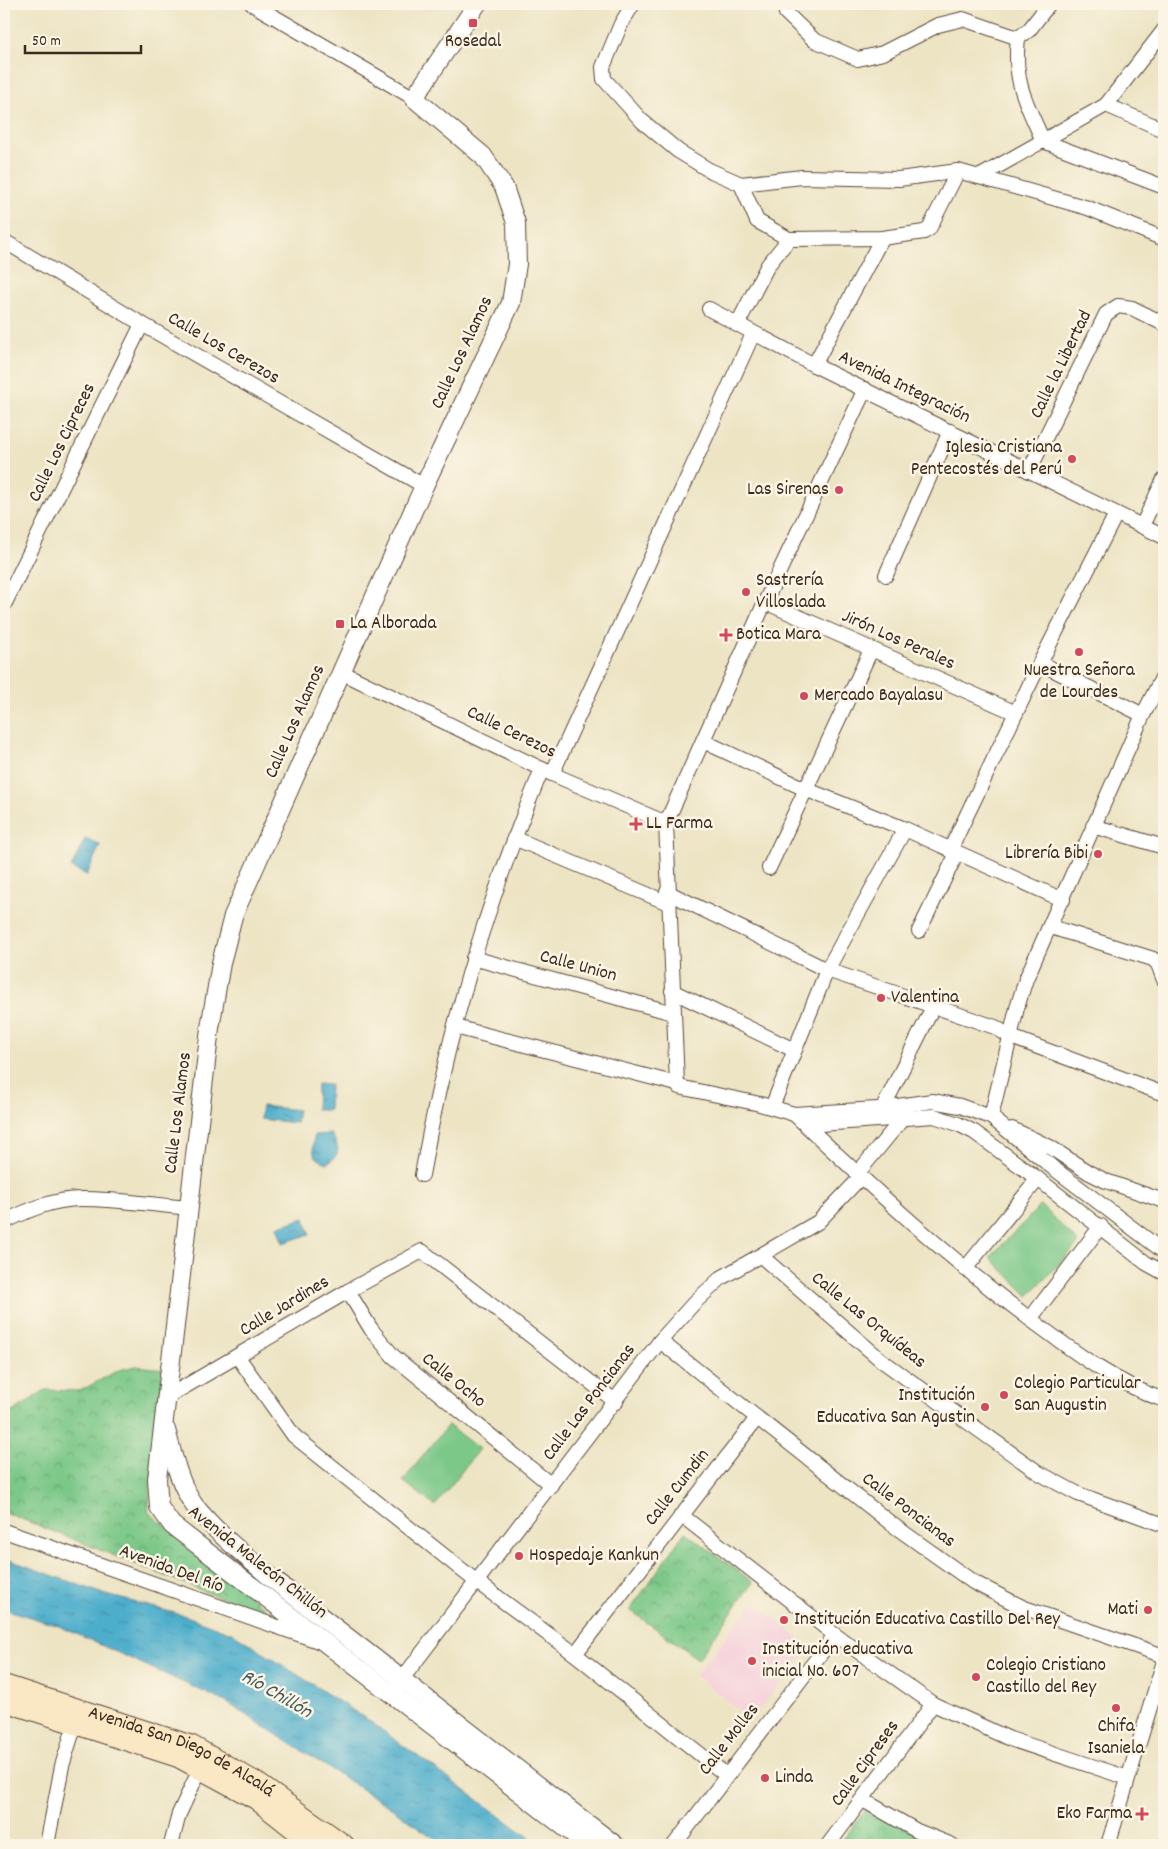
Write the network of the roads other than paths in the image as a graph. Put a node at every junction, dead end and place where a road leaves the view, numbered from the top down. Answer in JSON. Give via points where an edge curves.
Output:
{"nodes":[{"id":1,"x":252,"y":4,"type":"edge"},
{"id":2,"x":477,"y":4,"type":"edge"},
{"id":3,"x":633,"y":4,"type":"edge"},
{"id":4,"x":784,"y":4,"type":"edge"},
{"id":5,"x":1049,"y":4,"type":"edge"},
{"id":6,"x":1164,"y":30,"type":"edge"},
{"id":7,"x":1018,"y":38,"type":"junction"},
{"id":8,"x":414,"y":98,"type":"junction"},
{"id":9,"x":1106,"y":105,"type":"junction"},
{"id":10,"x":1164,"y":130,"type":"edge"},
{"id":11,"x":1043,"y":141,"type":"junction"},
{"id":12,"x":958,"y":171,"type":"junction"},
{"id":13,"x":979,"y":177,"type":"junction"},
{"id":14,"x":742,"y":184,"type":"junction"},
{"id":15,"x":1164,"y":187,"type":"edge"},
{"id":16,"x":882,"y":238,"type":"junction"},
{"id":17,"x":1164,"y":238,"type":"edge"},
{"id":18,"x":790,"y":239,"type":"junction"},
{"id":19,"x":4,"y":241,"type":"edge"},
{"id":20,"x":709,"y":309,"type":"dead end"},
{"id":21,"x":142,"y":324,"type":"junction"},
{"id":22,"x":1164,"y":324,"type":"edge"},
{"id":23,"x":737,"y":325,"type":"junction"},
{"id":24,"x":754,"y":334,"type":"junction"},
{"id":25,"x":814,"y":365,"type":"junction"},
{"id":26,"x":865,"y":389,"type":"junction"},
{"id":27,"x":950,"y":431,"type":"junction"},
{"id":28,"x":1029,"y":470,"type":"junction"},
{"id":29,"x":1164,"y":479,"type":"edge"},
{"id":30,"x":424,"y":486,"type":"junction"},
{"id":31,"x":1116,"y":514,"type":"junction"},
{"id":32,"x":1142,"y":526,"type":"junction"},
{"id":33,"x":1164,"y":537,"type":"edge"},
{"id":34,"x":886,"y":575,"type":"dead end"},
{"id":35,"x":765,"y":602,"type":"junction"},
{"id":36,"x":4,"y":605,"type":"edge"},
{"id":37,"x":871,"y":650,"type":"junction"},
{"id":38,"x":1040,"y":663,"type":"junction"},
{"id":39,"x":341,"y":672,"type":"junction"},
{"id":40,"x":1164,"y":674,"type":"edge"},
{"id":41,"x":1016,"y":713,"type":"junction"},
{"id":42,"x":1142,"y":715,"type":"junction"},
{"id":43,"x":703,"y":741,"type":"junction"},
{"id":44,"x":547,"y":772,"type":"junction"},
{"id":45,"x":805,"y":789,"type":"junction"},
{"id":46,"x":666,"y":823,"type":"junction"},
{"id":47,"x":1093,"y":826,"type":"junction"},
{"id":48,"x":906,"y":829,"type":"junction"},
{"id":49,"x":514,"y":838,"type":"junction"},
{"id":50,"x":1164,"y":847,"type":"edge"},
{"id":51,"x":954,"y":852,"type":"junction"},
{"id":52,"x":769,"y":868,"type":"dead end"},
{"id":53,"x":668,"y":898,"type":"junction"},
{"id":54,"x":1063,"y":900,"type":"junction"},
{"id":55,"x":1051,"y":927,"type":"junction"},
{"id":56,"x":919,"y":931,"type":"dead end"},
{"id":57,"x":473,"y":958,"type":"junction"},
{"id":58,"x":827,"y":970,"type":"junction"},
{"id":59,"x":1164,"y":980,"type":"edge"},
{"id":60,"x":672,"y":991,"type":"junction"},
{"id":61,"x":933,"y":1007,"type":"junction"},
{"id":62,"x":673,"y":1012,"type":"junction"},
{"id":63,"x":456,"y":1027,"type":"junction"},
{"id":64,"x":1011,"y":1037,"type":"junction"},
{"id":65,"x":794,"y":1050,"type":"junction"},
{"id":66,"x":677,"y":1084,"type":"junction"},
{"id":67,"x":1164,"y":1094,"type":"edge"},
{"id":68,"x":884,"y":1106,"type":"junction"},
{"id":69,"x":772,"y":1107,"type":"junction"},
{"id":70,"x":794,"y":1114,"type":"junction"},
{"id":71,"x":903,"y":1118,"type":"junction"},
{"id":72,"x":992,"y":1118,"type":"junction"},
{"id":73,"x":806,"y":1125,"type":"junction"},
{"id":74,"x":422,"y":1175,"type":"dead end"},
{"id":75,"x":859,"y":1176,"type":"junction"},
{"id":76,"x":1038,"y":1179,"type":"junction"},
{"id":77,"x":1164,"y":1201,"type":"edge"},
{"id":78,"x":190,"y":1208,"type":"junction"},
{"id":79,"x":4,"y":1222,"type":"edge"},
{"id":80,"x":1101,"y":1226,"type":"junction"},
{"id":81,"x":1164,"y":1252,"type":"edge"},
{"id":82,"x":761,"y":1256,"type":"junction"},
{"id":83,"x":965,"y":1269,"type":"junction"},
{"id":84,"x":1164,"y":1273,"type":"edge"},
{"id":85,"x":348,"y":1291,"type":"junction"},
{"id":86,"x":1030,"y":1319,"type":"junction"},
{"id":87,"x":660,"y":1341,"type":"junction"},
{"id":88,"x":238,"y":1357,"type":"junction"},
{"id":89,"x":167,"y":1397,"type":"junction"},
{"id":90,"x":1164,"y":1400,"type":"edge"},
{"id":91,"x":616,"y":1402,"type":"junction"},
{"id":92,"x":757,"y":1418,"type":"junction"},
{"id":93,"x":164,"y":1425,"type":"junction"},
{"id":94,"x":551,"y":1486,"type":"junction"},
{"id":95,"x":681,"y":1516,"type":"junction"},
{"id":96,"x":1164,"y":1526,"type":"edge"},
{"id":97,"x":4,"y":1530,"type":"edge"},
{"id":98,"x":477,"y":1582,"type":"junction"},
{"id":99,"x":835,"y":1635,"type":"junction"},
{"id":100,"x":326,"y":1644,"type":"junction"},
{"id":101,"x":575,"y":1654,"type":"junction"},
{"id":102,"x":1164,"y":1656,"type":"edge"},
{"id":103,"x":1164,"y":1662,"type":"edge"},
{"id":104,"x":403,"y":1679,"type":"junction"},
{"id":105,"x":4,"y":1685,"type":"edge"},
{"id":106,"x":390,"y":1693,"type":"junction"},
{"id":107,"x":4,"y":1701,"type":"edge"},
{"id":108,"x":933,"y":1704,"type":"junction"},
{"id":109,"x":75,"y":1724,"type":"junction"},
{"id":110,"x":200,"y":1769,"type":"junction"},
{"id":111,"x":726,"y":1775,"type":"junction"},
{"id":112,"x":1128,"y":1778,"type":"junction"},
{"id":113,"x":863,"y":1800,"type":"junction"},
{"id":114,"x":47,"y":1845,"type":"edge"},
{"id":115,"x":171,"y":1845,"type":"edge"},
{"id":116,"x":314,"y":1845,"type":"edge"},
{"id":117,"x":344,"y":1845,"type":"edge"},
{"id":118,"x":588,"y":1845,"type":"edge"},
{"id":119,"x":615,"y":1845,"type":"edge"},
{"id":120,"x":674,"y":1845,"type":"edge"},
{"id":121,"x":828,"y":1845,"type":"edge"},
{"id":122,"x":952,"y":1845,"type":"edge"},
{"id":123,"x":1108,"y":1845,"type":"edge"}],
"edges":[{"from":1,"to":8,"type":"street"},
{"from":2,"to":8,"type":"street"},
{"from":3,"to":14,"type":"street","via":[[620,24],[603,67],[604,79],[642,122],[678,151],[709,170]]},
{"from":4,"to":7,"type":"street","via":[[786,13],[814,40],[858,60],[883,53],[938,25],[963,19]]},
{"from":5,"to":7,"type":"street","via":[[1029,30]]},
{"from":6,"to":9,"type":"street"},
{"from":7,"to":11,"type":"street","via":[[1019,88]]},
{"from":8,"to":30,"type":"street","name":"Calle Los Alamos","via":[[483,156],[504,187],[516,223],[517,264],[511,304]]},
{"from":9,"to":10,"type":"street"},
{"from":9,"to":11,"type":"street"},
{"from":11,"to":13,"type":"street"},
{"from":11,"to":15,"type":"street"},
{"from":12,"to":13,"type":"street"},
{"from":12,"to":14,"type":"street","via":[[899,179],[802,176]]},
{"from":12,"to":16,"type":"street","via":[[927,231]]},
{"from":13,"to":17,"type":"street","via":[[1088,208]]},
{"from":14,"to":18,"type":"street","via":[[757,220]]},
{"from":16,"to":18,"type":"street"},
{"from":16,"to":25,"type":"street"},
{"from":18,"to":23,"type":"street","via":[[768,265]]},
{"from":19,"to":21,"type":"street","name":"Calle Los Cerezos"},
{"from":20,"to":23,"type":"street","name":"Avenida Integración"},
{"from":21,"to":30,"type":"street","name":"Calle Los Cerezos"},
{"from":21,"to":36,"type":"street","name":"Calle Los Cipreces"},
{"from":22,"to":28,"type":"street","name":"Calle la Libertad","via":[[1132,308],[1118,306],[1106,314]]},
{"from":23,"to":24,"type":"street","name":"Avenida Integración"},
{"from":24,"to":25,"type":"street","name":"Avenida Integración"},
{"from":24,"to":44,"type":"street"},
{"from":25,"to":26,"type":"street","name":"Avenida Integración"},
{"from":26,"to":27,"type":"street","name":"Avenida Integración"},
{"from":26,"to":35,"type":"street"},
{"from":27,"to":28,"type":"street","name":"Avenida Integración"},
{"from":27,"to":34,"type":"street"},
{"from":28,"to":31,"type":"street","name":"Avenida Integración"},
{"from":29,"to":32,"type":"street"},
{"from":30,"to":39,"type":"street","name":"Calle Los Alamos"},
{"from":31,"to":32,"type":"street","name":"Avenida Integración"},
{"from":31,"to":38,"type":"street"},
{"from":32,"to":33,"type":"street","name":"Avenida Integración"},
{"from":35,"to":37,"type":"street","name":"Jirón Los Perales"},
{"from":35,"to":43,"type":"street"},
{"from":37,"to":41,"type":"street","name":"Jirón Los Perales"},
{"from":37,"to":45,"type":"street"},
{"from":38,"to":41,"type":"street"},
{"from":38,"to":42,"type":"street"},
{"from":39,"to":44,"type":"street","name":"Calle Cerezos"},
{"from":39,"to":78,"type":"street","name":"Calle Los Alamos","via":[[233,916],[210,1028]]},
{"from":40,"to":42,"type":"street"},
{"from":41,"to":51,"type":"street"},
{"from":42,"to":47,"type":"street"},
{"from":43,"to":45,"type":"street"},
{"from":43,"to":46,"type":"street"},
{"from":44,"to":46,"type":"street","name":"Calle Cerezos"},
{"from":44,"to":49,"type":"street"},
{"from":45,"to":48,"type":"street"},
{"from":45,"to":52,"type":"street"},
{"from":46,"to":53,"type":"street"},
{"from":47,"to":50,"type":"street"},
{"from":47,"to":54,"type":"street"},
{"from":48,"to":51,"type":"street"},
{"from":48,"to":58,"type":"street"},
{"from":49,"to":53,"type":"street"},
{"from":49,"to":57,"type":"street"},
{"from":51,"to":54,"type":"street"},
{"from":51,"to":56,"type":"street"},
{"from":53,"to":58,"type":"street"},
{"from":53,"to":60,"type":"street"},
{"from":54,"to":55,"type":"street"},
{"from":55,"to":59,"type":"street","via":[[1153,959]]},
{"from":55,"to":64,"type":"street","via":[[1026,979]]},
{"from":57,"to":62,"type":"street","name":"Calle Union"},
{"from":57,"to":63,"type":"street"},
{"from":58,"to":61,"type":"street"},
{"from":58,"to":65,"type":"street"},
{"from":60,"to":62,"type":"street"},
{"from":60,"to":65,"type":"street"},
{"from":61,"to":64,"type":"street","via":[[995,1027]]},
{"from":61,"to":68,"type":"street"},
{"from":62,"to":66,"type":"street"},
{"from":63,"to":66,"type":"street"},
{"from":63,"to":74,"type":"street","via":[[432,1120]]},
{"from":64,"to":67,"type":"street"},
{"from":64,"to":72,"type":"street"},
{"from":65,"to":69,"type":"street"},
{"from":66,"to":69,"type":"street"},
{"from":68,"to":70,"type":"street"},
{"from":68,"to":72,"type":"street","via":[[940,1102]]},
{"from":69,"to":70,"type":"street"},
{"from":70,"to":73,"type":"street"},
{"from":71,"to":73,"type":"street"},
{"from":71,"to":75,"type":"street","name":"Calle Las Poncianas"},
{"from":71,"to":76,"type":"street","via":[[934,1116],[958,1124]]},
{"from":72,"to":77,"type":"street","via":[[1050,1147],[1106,1181]]},
{"from":72,"to":81,"type":"street"},
{"from":73,"to":75,"type":"street"},
{"from":75,"to":82,"type":"street","name":"Calle Las Poncianas","via":[[818,1222]]},
{"from":75,"to":83,"type":"street"},
{"from":76,"to":80,"type":"street"},
{"from":76,"to":83,"type":"street"},
{"from":78,"to":79,"type":"street","via":[[80,1199],[55,1202]]},
{"from":78,"to":89,"type":"street","name":"Calle Los Alamos"},
{"from":80,"to":84,"type":"street","via":[[1146,1263]]},
{"from":80,"to":86,"type":"street"},
{"from":82,"to":87,"type":"street","name":"Calle Las Poncianas","via":[[721,1278]]},
{"from":82,"to":96,"type":"street","name":"Calle Las Orquídeas","via":[[881,1360],[1039,1473],[1078,1494]]},
{"from":83,"to":86,"type":"street"},
{"from":85,"to":88,"type":"street","name":"Calle Jardines"},
{"from":85,"to":91,"type":"street","name":"Calle Jardines","via":[[422,1251]]},
{"from":85,"to":94,"type":"street","name":"Calle Ocho","via":[[392,1356]]},
{"from":86,"to":90,"type":"street","via":[[1096,1368]]},
{"from":87,"to":91,"type":"street","name":"Calle Las Poncianas"},
{"from":87,"to":92,"type":"street","name":"Calle Poncianas"},
{"from":88,"to":89,"type":"street","name":"Calle Jardines"},
{"from":88,"to":98,"type":"street","via":[[294,1436]]},
{"from":89,"to":93,"type":"street","name":"Calle Los Alamos"},
{"from":91,"to":94,"type":"street","name":"Calle Las Poncianas"},
{"from":92,"to":95,"type":"street","name":"Calle Cumdin"},
{"from":92,"to":102,"type":"street","name":"Calle Poncianas","via":[[973,1582],[1022,1607]]},
{"from":93,"to":100,"type":"street","name":"Avenida Malecón Chillón","via":[[157,1479],[159,1507],[172,1525]]},
{"from":93,"to":104,"type":"street","name":"Avenida Malecón Chillón","via":[[180,1476],[192,1501],[224,1537],[275,1581]]},
{"from":94,"to":98,"type":"street","name":"Calle Las Poncianas"},
{"from":95,"to":99,"type":"street"},
{"from":95,"to":101,"type":"street","name":"Calle Cumdin"},
{"from":97,"to":100,"type":"street","name":"Avenida Del Río"},
{"from":98,"to":101,"type":"street"},
{"from":98,"to":104,"type":"street","name":"Calle Las Poncianas"},
{"from":99,"to":108,"type":"street"},
{"from":99,"to":111,"type":"street","name":"Calle Molles"},
{"from":100,"to":106,"type":"street","name":"Avenida Malecón Chillón"},
{"from":101,"to":111,"type":"street"},
{"from":103,"to":112,"type":"street"},
{"from":104,"to":106,"type":"street","name":"Calle Las Poncianas"},
{"from":104,"to":119,"type":"street","name":"Avenida Malecón Chillón"},
{"from":105,"to":117,"type":"main road","name":"Avenida San Diego de Alcalá","via":[[192,1746],[257,1783]]},
{"from":106,"to":118,"type":"street","name":"Avenida Malecón Chillón"},
{"from":107,"to":109,"type":"main road","name":"Avenida San Diego de Alcalá"},
{"from":108,"to":112,"type":"street","via":[[1010,1739]]},
{"from":108,"to":113,"type":"street","name":"Calle Cipreses"},
{"from":109,"to":110,"type":"main road","name":"Avenida San Diego de Alcalá","via":[[178,1757]]},
{"from":109,"to":114,"type":"street","via":[[62,1766]]},
{"from":110,"to":115,"type":"street","via":[[179,1814]]},
{"from":110,"to":116,"type":"main road","name":"Avenida San Diego de Alcalá","via":[[256,1799]]},
{"from":111,"to":120,"type":"street","name":"Calle Molles"},
{"from":112,"to":123,"type":"street"},
{"from":113,"to":121,"type":"street","name":"Calle Cipreses"},
{"from":113,"to":122,"type":"street","via":[[918,1831]]}]}
